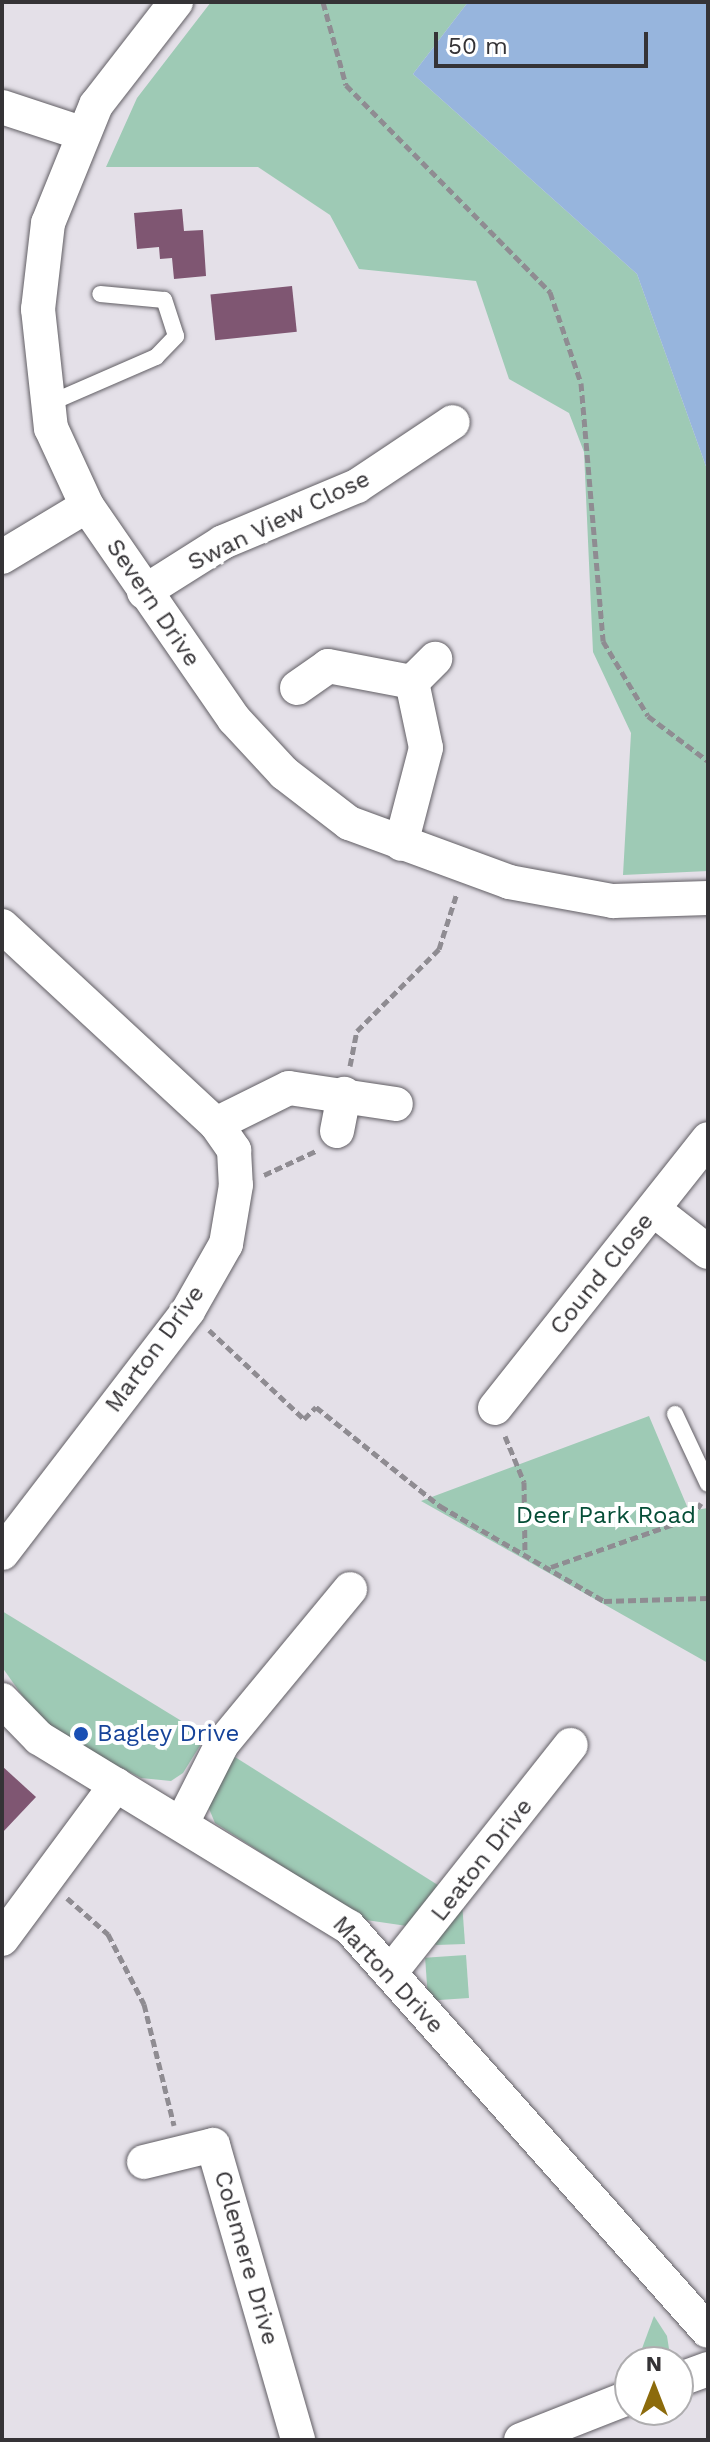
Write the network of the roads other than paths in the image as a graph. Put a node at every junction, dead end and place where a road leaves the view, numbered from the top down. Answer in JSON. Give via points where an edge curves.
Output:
{"nodes":[{"id":1,"x":176,"y":2,"type":"edge"},
{"id":2,"x":2,"y":107,"type":"edge"},
{"id":3,"x":84,"y":134,"type":"junction"},
{"id":4,"x":100,"y":294,"type":"dead end"},
{"id":5,"x":48,"y":404,"type":"junction"},
{"id":6,"x":453,"y":422,"type":"dead end"},
{"id":7,"x":87,"y":506,"type":"junction"},
{"id":8,"x":2,"y":557,"type":"edge"},
{"id":9,"x":144,"y":592,"type":"junction"},
{"id":10,"x":297,"y":688,"type":"dead end"},
{"id":11,"x":401,"y":844,"type":"junction"},
{"id":12,"x":708,"y":898,"type":"edge"},
{"id":13,"x":2,"y":926,"type":"edge"},
{"id":14,"x":344,"y":1094,"type":"junction"},
{"id":15,"x":396,"y":1104,"type":"dead end"},
{"id":16,"x":216,"y":1124,"type":"junction"},
{"id":17,"x":337,"y":1131,"type":"road end"},
{"id":18,"x":708,"y":1139,"type":"edge"},
{"id":19,"x":654,"y":1210,"type":"junction"},
{"id":20,"x":708,"y":1252,"type":"edge"},
{"id":21,"x":495,"y":1408,"type":"road end"},
{"id":22,"x":675,"y":1414,"type":"dead end"},
{"id":23,"x":708,"y":1484,"type":"edge"},
{"id":24,"x":2,"y":1553,"type":"edge"},
{"id":25,"x":350,"y":1589,"type":"dead end"},
{"id":26,"x":2,"y":1700,"type":"edge"},
{"id":27,"x":571,"y":1745,"type":"dead end"},
{"id":28,"x":116,"y":1785,"type":"junction"},
{"id":29,"x":183,"y":1821,"type":"junction"},
{"id":30,"x":2,"y":1939,"type":"edge"},
{"id":31,"x":390,"y":1973,"type":"junction"},
{"id":32,"x":144,"y":2162,"type":"dead end"},
{"id":33,"x":708,"y":2331,"type":"edge"},
{"id":34,"x":614,"y":2403,"type":"edge"},
{"id":35,"x":298,"y":2440,"type":"edge"},
{"id":36,"x":521,"y":2440,"type":"edge"}],
"edges":[{"from":1,"to":3,"type":"street","name":"Severn Drive","via":[[96,105]]},
{"from":2,"to":3,"type":"street"},
{"from":3,"to":5,"type":"street","name":"Severn Drive","via":[[48,223],[38,309]]},
{"from":4,"to":5,"type":"lane","via":[[164,300],[176,336],[156,357]]},
{"from":5,"to":7,"type":"street","name":"Severn Drive","via":[[51,428]]},
{"from":6,"to":9,"type":"street","name":"Swan View Close","via":[[357,486],[223,542]]},
{"from":7,"to":8,"type":"street"},
{"from":7,"to":9,"type":"street","name":"Severn Drive"},
{"from":9,"to":11,"type":"street","name":"Severn Drive","via":[[234,719],[284,773],[349,823]]},
{"from":10,"to":11,"type":"street","via":[[328,666],[424,670],[426,748]]},
{"from":11,"to":12,"type":"street","name":"Severn Drive","via":[[465,867],[613,901]]},
{"from":13,"to":16,"type":"street","name":"Marton Drive"},
{"from":14,"to":15,"type":"street"},
{"from":14,"to":16,"type":"street","via":[[289,1088]]},
{"from":14,"to":17,"type":"street"},
{"from":16,"to":24,"type":"street","name":"Marton Drive","via":[[234,1150],[236,1185],[226,1244],[188,1311]]},
{"from":18,"to":19,"type":"street","name":"Cound Close"},
{"from":19,"to":20,"type":"street"},
{"from":19,"to":21,"type":"street","name":"Cound Close"},
{"from":22,"to":23,"type":"lane"},
{"from":25,"to":29,"type":"street","via":[[222,1744]]},
{"from":26,"to":28,"type":"street","name":"Marton Drive","via":[[39,1738]]},
{"from":27,"to":31,"type":"street","name":"Leaton Drive"},
{"from":28,"to":29,"type":"street","name":"Marton Drive"},
{"from":28,"to":30,"type":"street","via":[[50,1883]]},
{"from":29,"to":31,"type":"street","name":"Marton Drive","via":[[349,1927]]},
{"from":31,"to":33,"type":"street","name":"Marton Drive"},
{"from":32,"to":35,"type":"street","name":"Colemere Drive","via":[[213,2145]]},
{"from":34,"to":36,"type":"street"}]}
